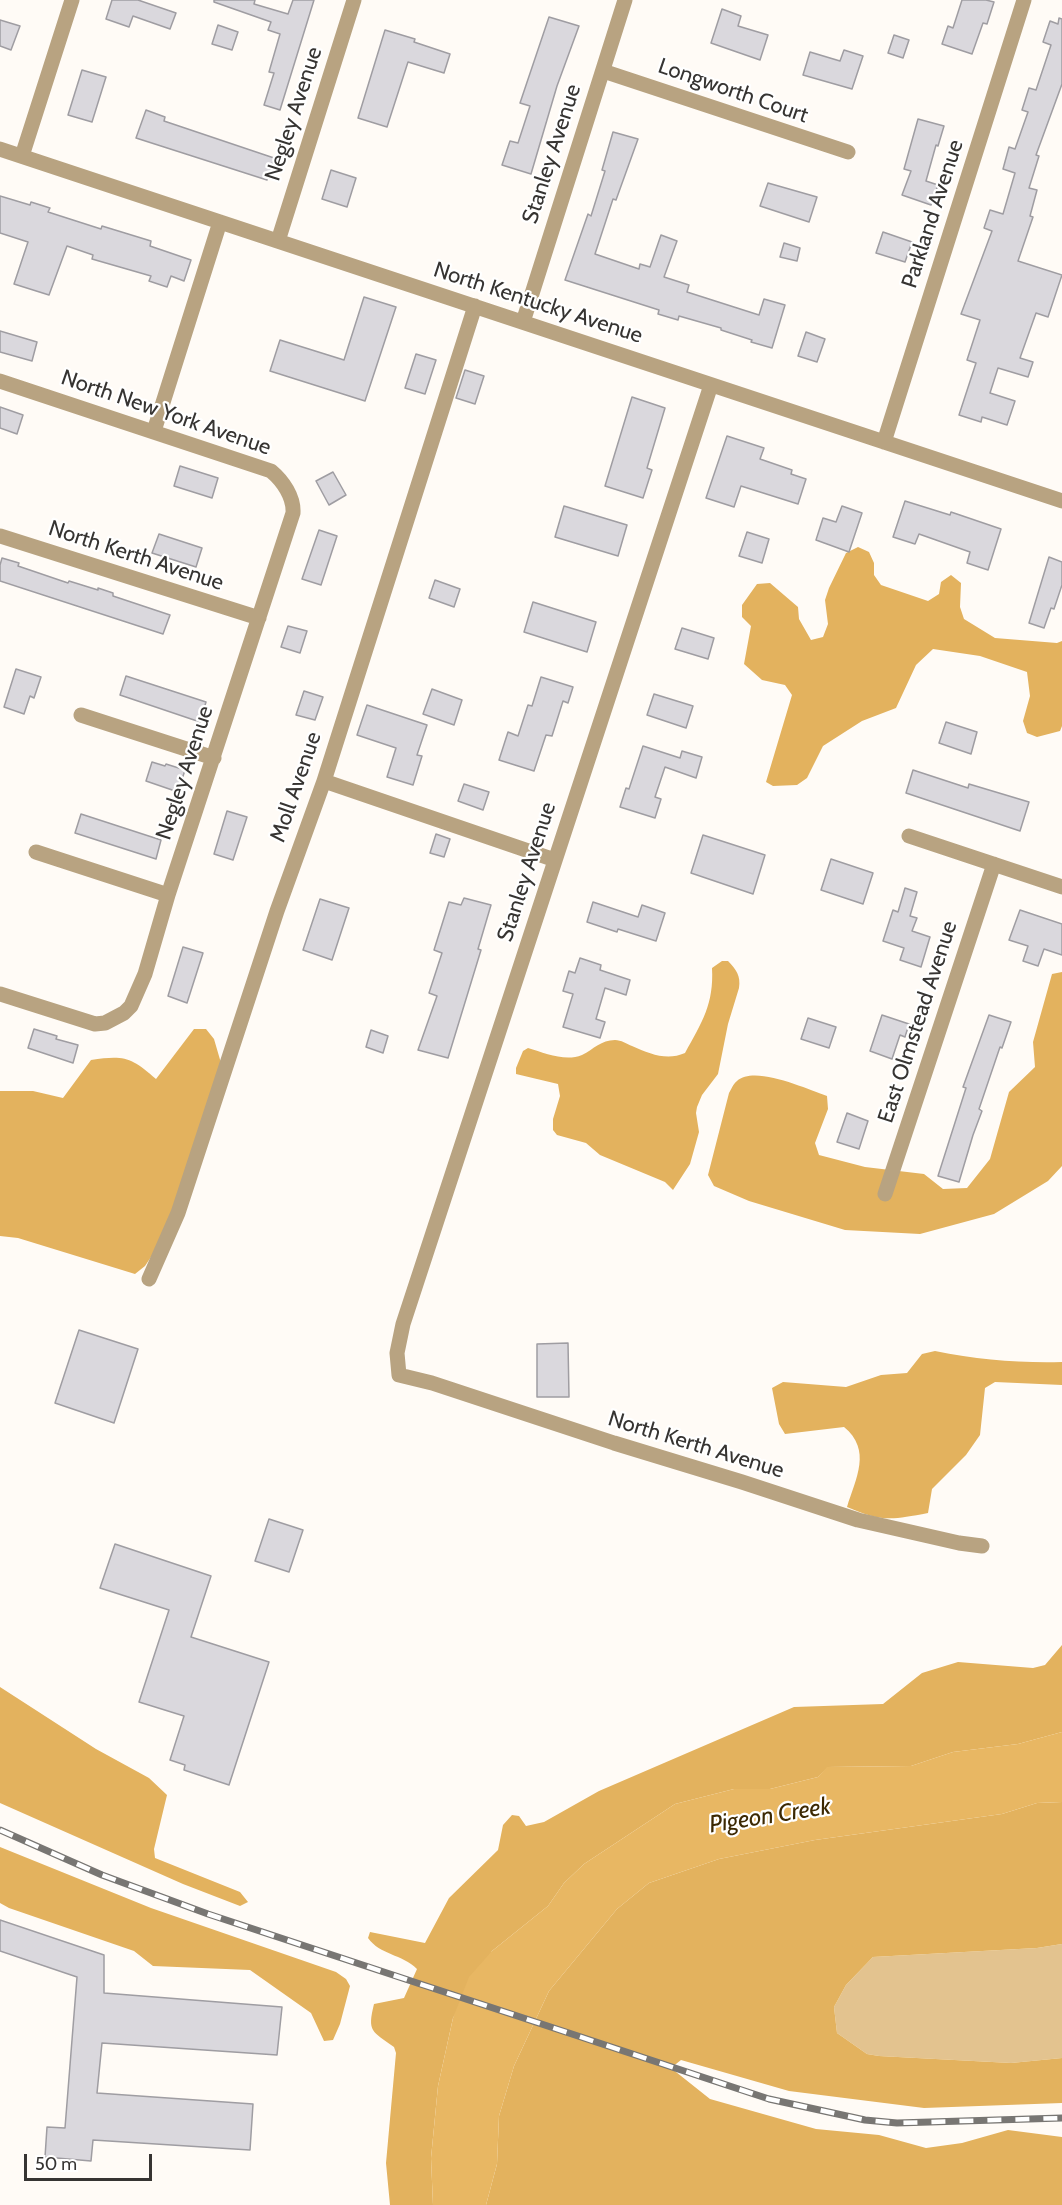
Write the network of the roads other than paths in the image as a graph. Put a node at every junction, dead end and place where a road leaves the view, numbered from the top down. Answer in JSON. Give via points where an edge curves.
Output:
{"nodes":[{"id":1,"x":72,"y":0,"type":"edge"},
{"id":2,"x":354,"y":0,"type":"edge"},
{"id":3,"x":625,"y":0,"type":"edge"},
{"id":4,"x":1024,"y":0,"type":"edge"},
{"id":5,"x":603,"y":71,"type":"junction"},
{"id":6,"x":0,"y":149,"type":"edge"},
{"id":7,"x":848,"y":152,"type":"dead end"},
{"id":8,"x":22,"y":156,"type":"junction"},
{"id":9,"x":220,"y":222,"type":"junction"},
{"id":10,"x":278,"y":241,"type":"junction"},
{"id":11,"x":475,"y":306,"type":"junction"},
{"id":12,"x":523,"y":322,"type":"junction"},
{"id":13,"x":0,"y":381,"type":"edge"},
{"id":14,"x":711,"y":385,"type":"junction"},
{"id":15,"x":154,"y":431,"type":"junction"},
{"id":16,"x":884,"y":442,"type":"junction"},
{"id":17,"x":1062,"y":501,"type":"edge"},
{"id":18,"x":293,"y":513,"type":"joint"},
{"id":19,"x":0,"y":536,"type":"edge"},
{"id":20,"x":259,"y":618,"type":"junction"},
{"id":21,"x":81,"y":715,"type":"dead end"},
{"id":22,"x":214,"y":758,"type":"junction"},
{"id":23,"x":324,"y":781,"type":"junction"},
{"id":24,"x":909,"y":836,"type":"dead end"},
{"id":25,"x":36,"y":852,"type":"dead end"},
{"id":26,"x":555,"y":860,"type":"junction"},
{"id":27,"x":994,"y":864,"type":"junction"},
{"id":28,"x":1062,"y":886,"type":"edge"},
{"id":29,"x":168,"y":895,"type":"junction"},
{"id":30,"x":0,"y":994,"type":"edge"},
{"id":31,"x":885,"y":1194,"type":"dead end"},
{"id":32,"x":148,"y":1279,"type":"dead end"},
{"id":33,"x":399,"y":1376,"type":"joint"},
{"id":34,"x":982,"y":1546,"type":"dead end"}],
"edges":[{"from":1,"to":8,"type":"street"},
{"from":2,"to":10,"type":"street","name":"Negley Avenue"},
{"from":3,"to":5,"type":"street","name":"Stanley Avenue"},
{"from":4,"to":16,"type":"street","name":"Parkland Avenue"},
{"from":5,"to":7,"type":"street","name":"Longworth Court"},
{"from":5,"to":12,"type":"street","name":"Stanley Avenue"},
{"from":6,"to":8,"type":"street","name":"North Kentucky Avenue"},
{"from":8,"to":9,"type":"street","name":"North Kentucky Avenue"},
{"from":9,"to":10,"type":"street","name":"North Kentucky Avenue"},
{"from":9,"to":15,"type":"street"},
{"from":10,"to":11,"type":"street","name":"North Kentucky Avenue"},
{"from":11,"to":12,"type":"street","name":"North Kentucky Avenue"},
{"from":11,"to":23,"type":"street","name":"Moll Avenue"},
{"from":12,"to":14,"type":"street","name":"North Kentucky Avenue"},
{"from":13,"to":15,"type":"street","name":"North New York Avenue"},
{"from":14,"to":16,"type":"street","name":"North Kentucky Avenue"},
{"from":14,"to":26,"type":"street","name":"Stanley Avenue"},
{"from":15,"to":18,"type":"street","name":"North New York Avenue","via":[[271,471],[286,488]]},
{"from":16,"to":17,"type":"street","name":"North Kentucky Avenue"},
{"from":18,"to":20,"type":"street","name":"Negley Avenue"},
{"from":19,"to":20,"type":"street","name":"North Kerth Avenue"},
{"from":20,"to":22,"type":"street","name":"Negley Avenue"},
{"from":21,"to":22,"type":"street"},
{"from":22,"to":29,"type":"street","name":"Negley Avenue"},
{"from":23,"to":26,"type":"street"},
{"from":23,"to":32,"type":"street","name":"Moll Avenue","via":[[178,1213]]},
{"from":24,"to":27,"type":"street"},
{"from":25,"to":29,"type":"street"},
{"from":26,"to":33,"type":"street","name":"Stanley Avenue","via":[[403,1324],[397,1353]]},
{"from":27,"to":28,"type":"street"},
{"from":27,"to":31,"type":"street","name":"East Olmstead Avenue"},
{"from":29,"to":30,"type":"street","name":"Negley Avenue","via":[[145,974],[124,1013],[94,1024]]},
{"from":33,"to":34,"type":"street","name":"North Kerth Avenue","via":[[432,1383],[858,1520]]}]}
